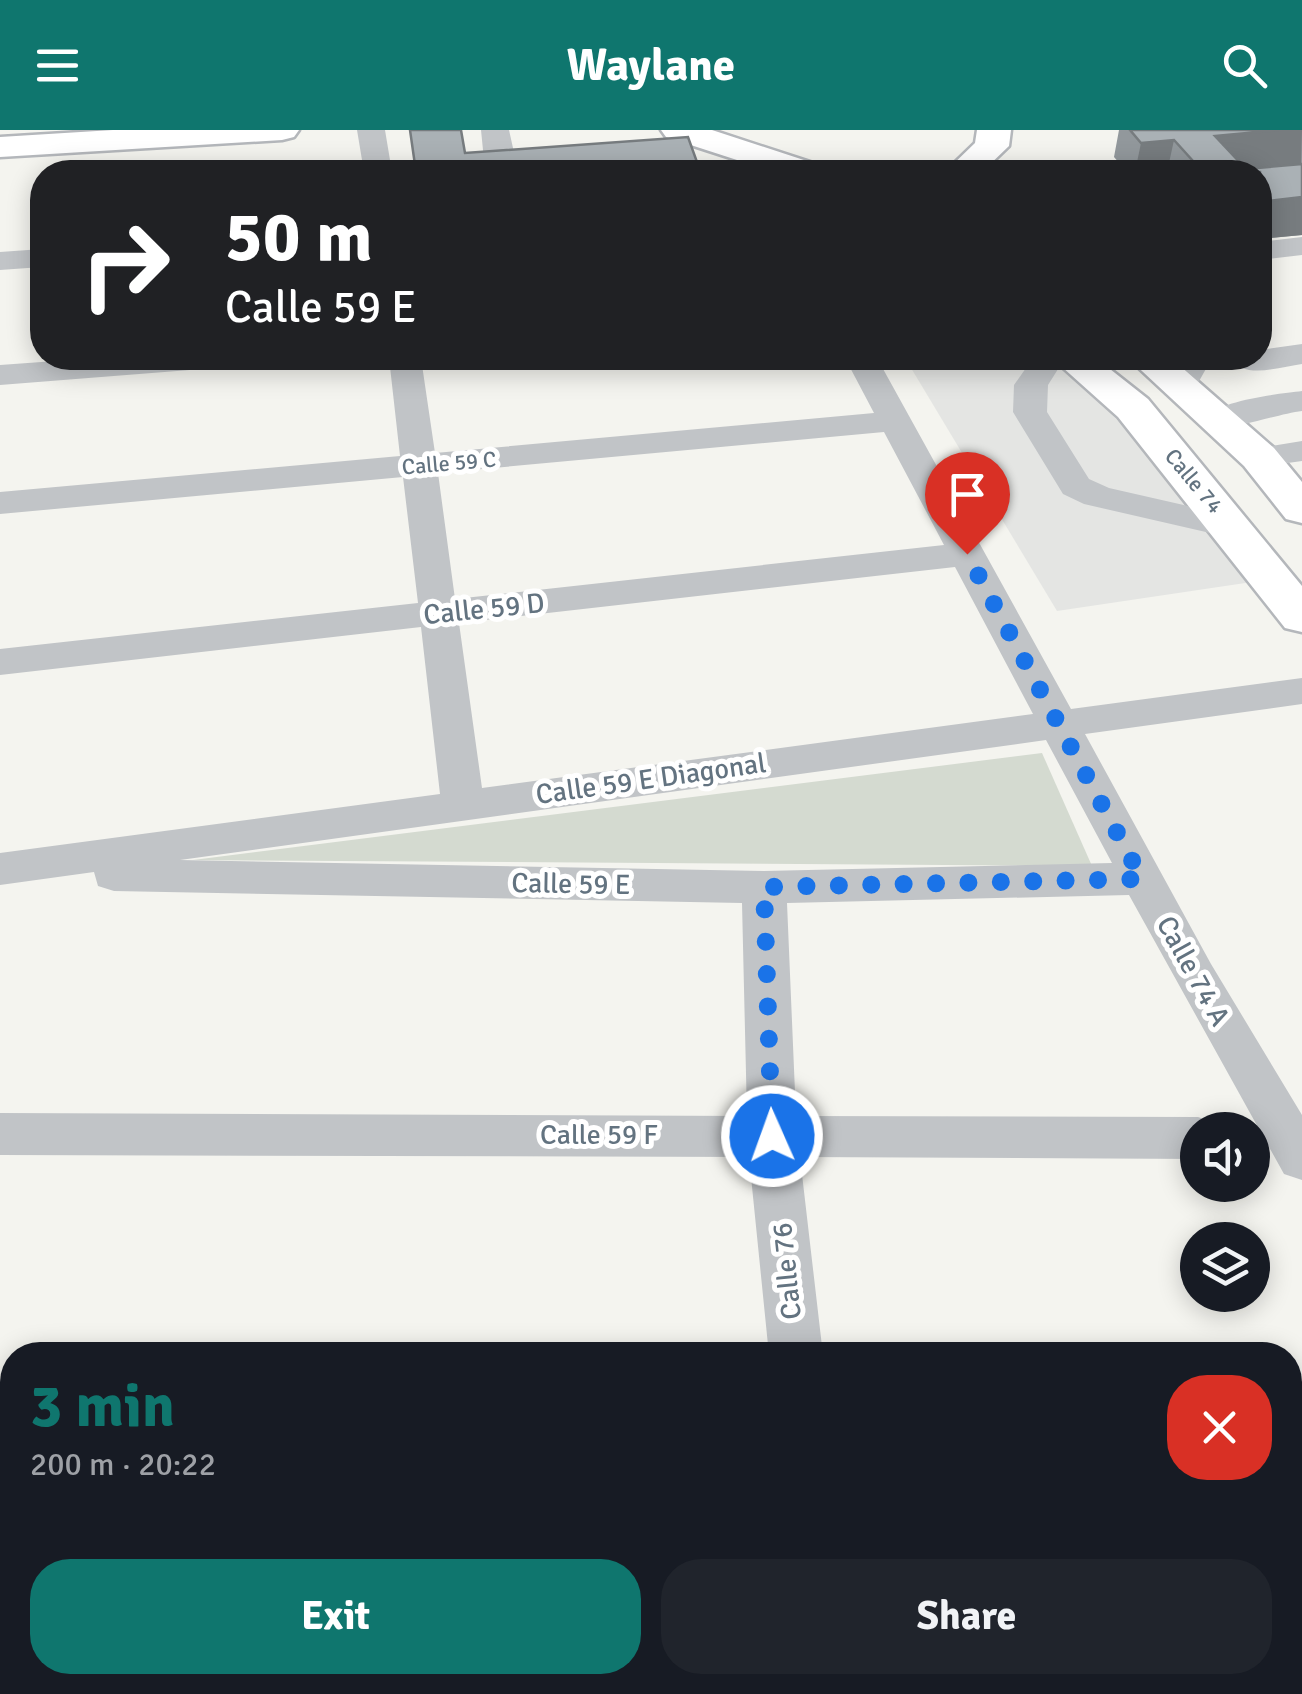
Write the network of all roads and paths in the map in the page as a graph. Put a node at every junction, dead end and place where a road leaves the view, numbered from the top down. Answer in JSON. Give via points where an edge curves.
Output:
{"nodes":[{"id":1,"x":282,"y":130,"type":"edge"},
{"id":2,"x":371,"y":130,"type":"edge"},
{"id":3,"x":495,"y":130,"type":"edge"},
{"id":4,"x":994,"y":130,"type":"edge"},
{"id":5,"x":673,"y":141,"type":"edge"},
{"id":6,"x":0,"y":147,"type":"edge"},
{"id":7,"x":376,"y":160,"type":"edge"},
{"id":8,"x":500,"y":160,"type":"edge"},
{"id":9,"x":764,"y":160,"type":"edge"},
{"id":10,"x":976,"y":160,"type":"edge"},
{"id":11,"x":1302,"y":246,"type":"edge"},
{"id":12,"x":1272,"y":250,"type":"edge"},
{"id":13,"x":30,"y":259,"type":"edge"},
{"id":14,"x":0,"y":261,"type":"edge"},
{"id":15,"x":1302,"y":354,"type":"edge"},
{"id":16,"x":1272,"y":357,"type":"edge"},
{"id":17,"x":72,"y":370,"type":"edge"},
{"id":18,"x":406,"y":370,"type":"edge"},
{"id":19,"x":868,"y":370,"type":"edge"},
{"id":20,"x":1041,"y":370,"type":"edge"},
{"id":21,"x":1087,"y":370,"type":"edge"},
{"id":22,"x":1258,"y":370,"type":"edge"},
{"id":23,"x":1188,"y":371,"type":"edge"},
{"id":24,"x":0,"y":376,"type":"edge"},
{"id":25,"x":1294,"y":402,"type":"edge"},
{"id":26,"x":1220,"y":420,"type":"junction"},
{"id":27,"x":897,"y":421,"type":"junction"},
{"id":28,"x":1302,"y":450,"type":"edge"},
{"id":29,"x":1260,"y":457,"type":"junction"},
{"id":30,"x":418,"y":466,"type":"junction"},
{"id":31,"x":0,"y":503,"type":"edge"},
{"id":32,"x":1302,"y":510,"type":"edge"},
{"id":33,"x":1232,"y":526,"type":"junction"},
{"id":34,"x":967,"y":554,"type":"junction"},
{"id":35,"x":437,"y":614,"type":"junction"},
{"id":36,"x":1302,"y":616,"type":"edge"},
{"id":37,"x":0,"y":662,"type":"edge"},
{"id":38,"x":1302,"y":691,"type":"edge"},
{"id":39,"x":1061,"y":723,"type":"junction"},
{"id":40,"x":464,"y":805,"type":"junction"},
{"id":41,"x":0,"y":871,"type":"edge"},
{"id":42,"x":1142,"y":879,"type":"junction"},
{"id":43,"x":764,"y":887,"type":"junction"},
{"id":44,"x":0,"y":1134,"type":"edge"},
{"id":45,"x":772,"y":1136,"type":"junction"},
{"id":46,"x":1180,"y":1138,"type":"edge"},
{"id":47,"x":1281,"y":1145,"type":"edge"},
{"id":48,"x":795,"y":1342,"type":"edge"}],
"edges":[{"from":1,"to":6,"type":"main road"},
{"from":2,"to":7,"type":"street"},
{"from":3,"to":8,"type":"street"},
{"from":4,"to":10,"type":"main road","via":[[992,146]]},
{"from":5,"to":9,"type":"main road","via":[[715,144]]},
{"from":11,"to":12,"type":"street"},
{"from":13,"to":14,"type":"street"},
{"from":15,"to":16,"type":"street"},
{"from":17,"to":24,"type":"street"},
{"from":18,"to":30,"type":"street"},
{"from":19,"to":27,"type":"street","name":"Calle 74 A"},
{"from":20,"to":33,"type":"street","via":[[1032,385],[1030,412],[1076,486]]},
{"from":21,"to":33,"type":"main road","name":"Calle 74","via":[[1133,408]]},
{"from":22,"to":25,"type":"street"},
{"from":23,"to":26,"type":"main road"},
{"from":25,"to":26,"type":"street"},
{"from":26,"to":29,"type":"main road"},
{"from":27,"to":30,"type":"street","name":"Calle 59 C"},
{"from":27,"to":34,"type":"street","name":"Calle 74 A"},
{"from":28,"to":29,"type":"street"},
{"from":29,"to":32,"type":"main road"},
{"from":30,"to":31,"type":"street","name":"Calle 59 C"},
{"from":30,"to":35,"type":"street"},
{"from":33,"to":36,"type":"main road","name":"Calle 74"},
{"from":34,"to":35,"type":"street","name":"Calle 59 D"},
{"from":34,"to":39,"type":"street","name":"Calle 74 A"},
{"from":35,"to":37,"type":"street","name":"Calle 59 D"},
{"from":35,"to":40,"type":"street"},
{"from":38,"to":39,"type":"street","name":"Calle 59 E Diagonal"},
{"from":39,"to":40,"type":"street","name":"Calle 59 E Diagonal"},
{"from":39,"to":42,"type":"street","name":"Calle 74 A"},
{"from":40,"to":41,"type":"street","name":"Calle 59 E Diagonal"},
{"from":41,"to":43,"type":"street","name":"Calle 59 E"},
{"from":42,"to":43,"type":"street","name":"Calle 59 E"},
{"from":42,"to":47,"type":"street","name":"Calle 74 A"},
{"from":43,"to":45,"type":"street","name":"Calle 76"},
{"from":44,"to":45,"type":"street","name":"Calle 59 F"},
{"from":45,"to":46,"type":"street","name":"Calle 59 F"},
{"from":45,"to":48,"type":"street","name":"Calle 76"}]}
